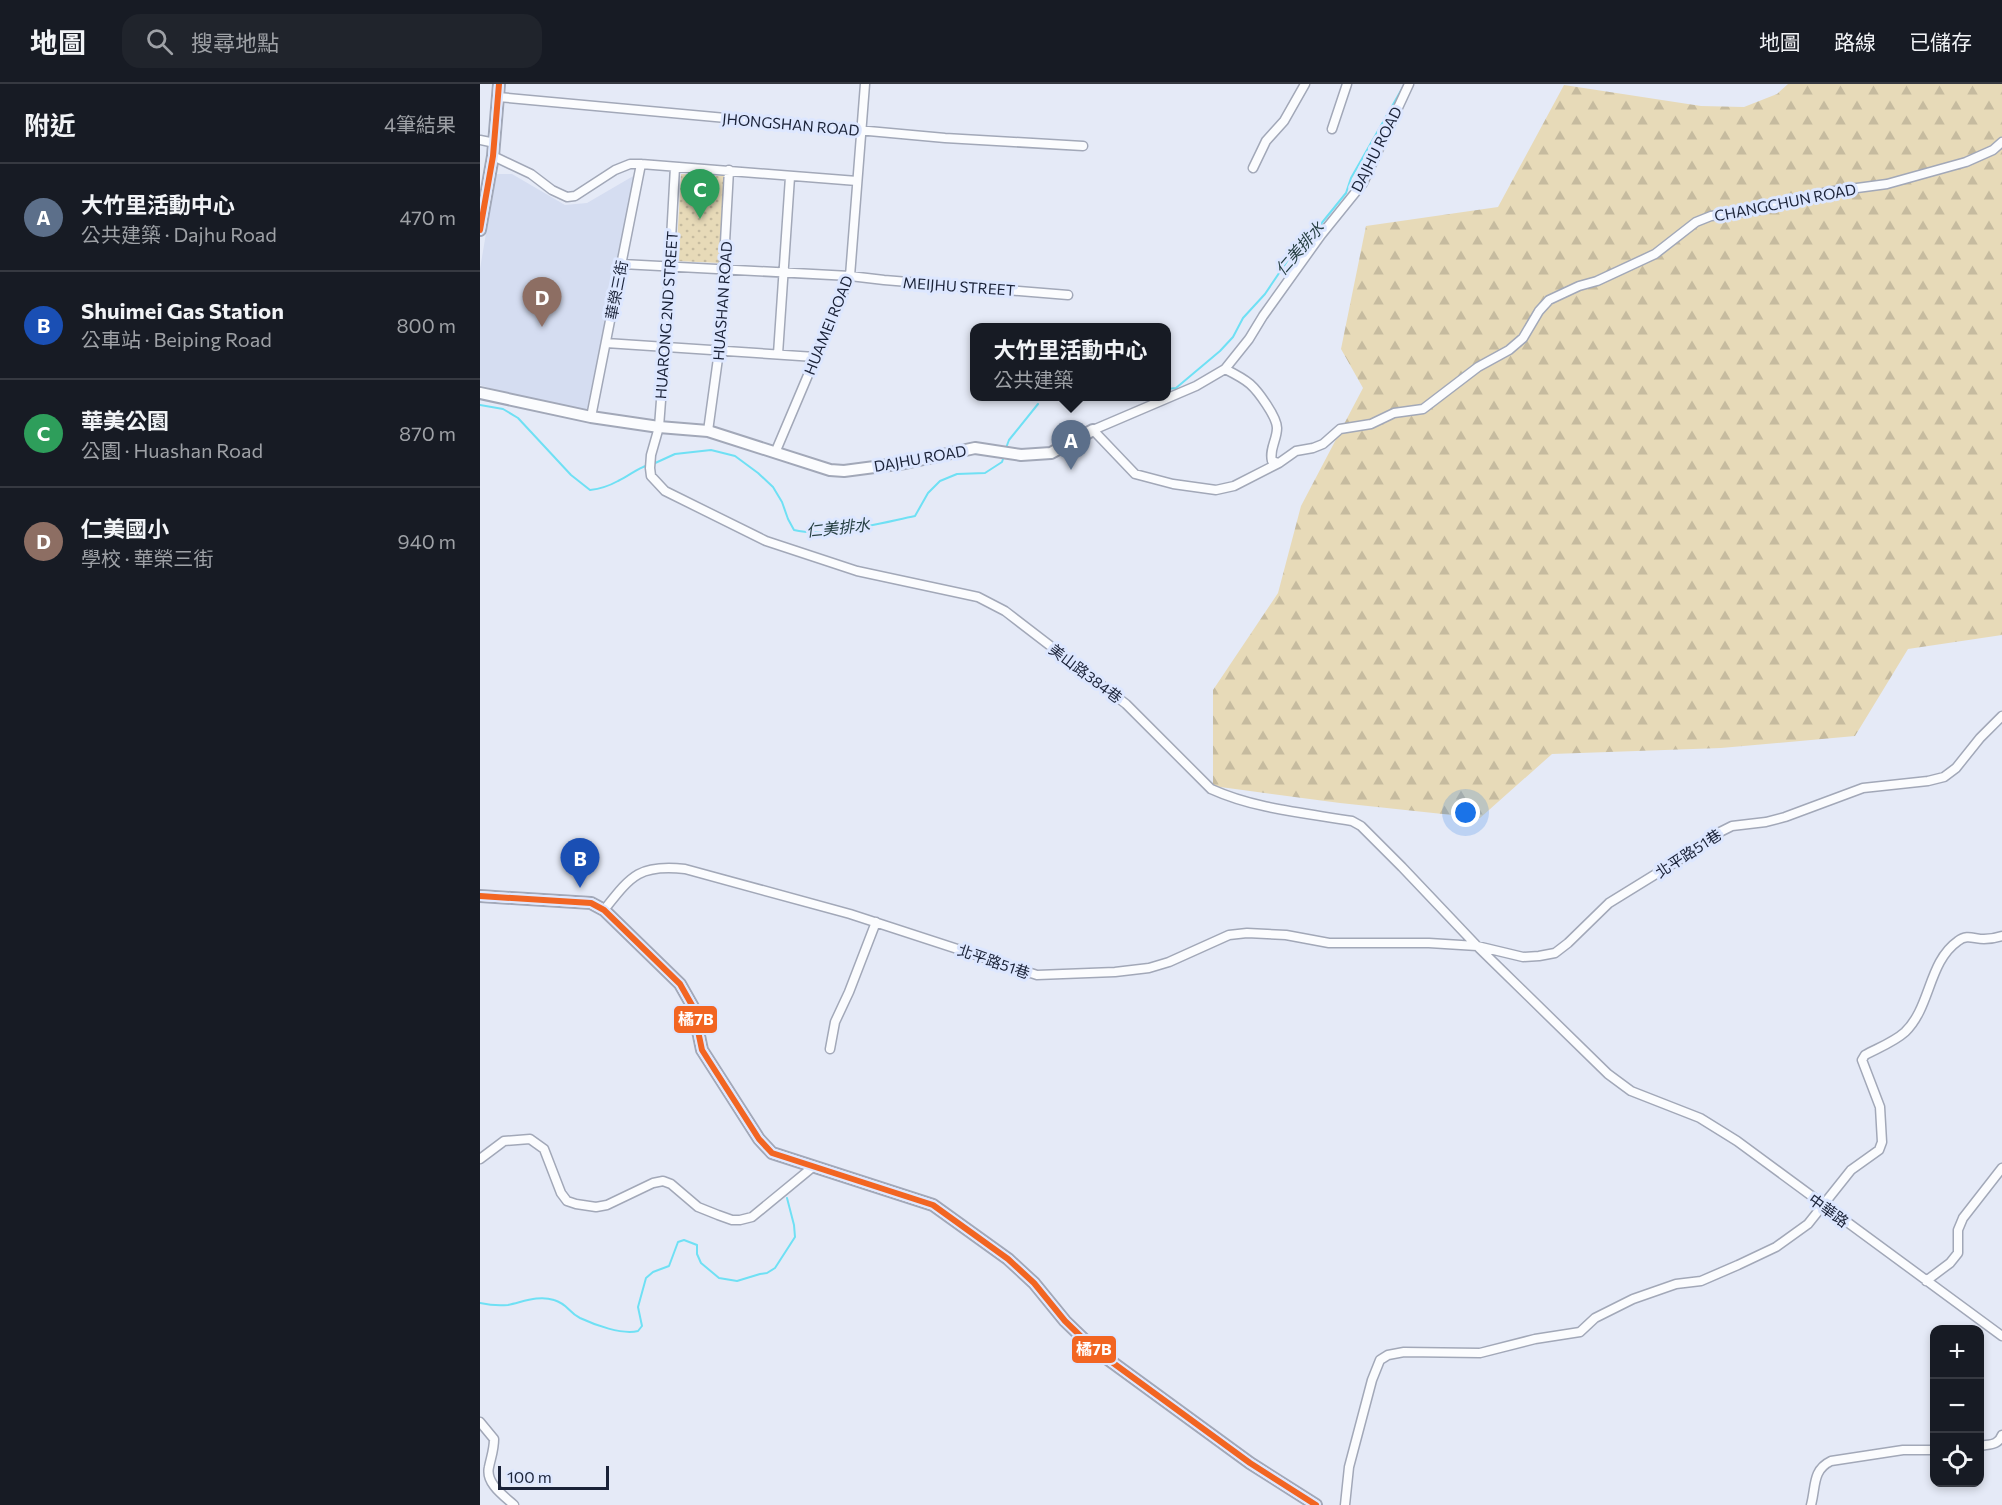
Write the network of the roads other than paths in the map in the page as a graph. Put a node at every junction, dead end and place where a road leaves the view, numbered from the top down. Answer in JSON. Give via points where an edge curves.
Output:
{"nodes":[{"id":1,"x":499,"y":84,"type":"edge"},
{"id":2,"x":865,"y":84,"type":"edge"},
{"id":3,"x":1305,"y":84,"type":"edge"},
{"id":4,"x":1347,"y":84,"type":"edge"},
{"id":5,"x":1409,"y":84,"type":"edge"},
{"id":6,"x":498,"y":97,"type":"junction"},
{"id":7,"x":1332,"y":129,"type":"dead end"},
{"id":8,"x":861,"y":130,"type":"junction"},
{"id":9,"x":480,"y":140,"type":"edge"},
{"id":10,"x":495,"y":142,"type":"junction"},
{"id":11,"x":2002,"y":142,"type":"edge"},
{"id":12,"x":1083,"y":146,"type":"dead end"},
{"id":13,"x":493,"y":156,"type":"junction"},
{"id":14,"x":641,"y":164,"type":"junction"},
{"id":15,"x":675,"y":167,"type":"junction"},
{"id":16,"x":1253,"y":168,"type":"dead end"},
{"id":17,"x":729,"y":170,"type":"junction"},
{"id":18,"x":790,"y":177,"type":"junction"},
{"id":19,"x":857,"y":181,"type":"junction"},
{"id":20,"x":480,"y":230,"type":"edge"},
{"id":21,"x":622,"y":264,"type":"junction"},
{"id":22,"x":670,"y":267,"type":"junction"},
{"id":23,"x":725,"y":270,"type":"junction"},
{"id":24,"x":783,"y":273,"type":"junction"},
{"id":25,"x":850,"y":276,"type":"junction"},
{"id":26,"x":1068,"y":295,"type":"dead end"},
{"id":27,"x":606,"y":344,"type":"junction"},
{"id":28,"x":665,"y":347,"type":"junction"},
{"id":29,"x":719,"y":351,"type":"junction"},
{"id":30,"x":778,"y":354,"type":"junction"},
{"id":31,"x":815,"y":357,"type":"junction"},
{"id":32,"x":1225,"y":369,"type":"junction"},
{"id":33,"x":480,"y":393,"type":"edge"},
{"id":34,"x":1171,"y":397,"type":"edge"},
{"id":35,"x":1161,"y":401,"type":"edge"},
{"id":36,"x":591,"y":417,"type":"junction"},
{"id":37,"x":659,"y":427,"type":"junction"},
{"id":38,"x":1093,"y":430,"type":"junction"},
{"id":39,"x":708,"y":431,"type":"junction"},
{"id":40,"x":776,"y":453,"type":"junction"},
{"id":41,"x":1279,"y":463,"type":"junction"},
{"id":42,"x":650,"y":468,"type":"joint"},
{"id":43,"x":2002,"y":717,"type":"edge"},
{"id":44,"x":480,"y":896,"type":"edge"},
{"id":45,"x":604,"y":910,"type":"junction"},
{"id":46,"x":876,"y":922,"type":"junction"},
{"id":47,"x":2002,"y":936,"type":"edge"},
{"id":48,"x":1477,"y":946,"type":"junction"},
{"id":49,"x":830,"y":1049,"type":"dead end"},
{"id":50,"x":480,"y":1158,"type":"edge"},
{"id":51,"x":814,"y":1167,"type":"junction"},
{"id":52,"x":2002,"y":1168,"type":"edge"},
{"id":53,"x":1824,"y":1206,"type":"junction"},
{"id":54,"x":1926,"y":1281,"type":"junction"},
{"id":55,"x":2002,"y":1336,"type":"edge"},
{"id":56,"x":480,"y":1422,"type":"edge"},
{"id":57,"x":2002,"y":1435,"type":"edge"},
{"id":58,"x":1984,"y":1446,"type":"edge"},
{"id":59,"x":1930,"y":1450,"type":"edge"},
{"id":60,"x":514,"y":1505,"type":"edge"},
{"id":61,"x":1316,"y":1505,"type":"edge"},
{"id":62,"x":1345,"y":1505,"type":"edge"},
{"id":63,"x":1811,"y":1505,"type":"edge"}],
"edges":[{"from":1,"to":6,"type":"street"},
{"from":2,"to":8,"type":"street","name":"HUAMEI ROAD"},
{"from":3,"to":16,"type":"street","via":[[1284,121],[1266,141]]},
{"from":4,"to":7,"type":"street"},
{"from":5,"to":32,"type":"street","name":"DAJHU ROAD","via":[[1363,183]]},
{"from":6,"to":8,"type":"street","name":"JHONGSHAN ROAD"},
{"from":6,"to":10,"type":"street"},
{"from":8,"to":12,"type":"street","name":"JHONGSHAN ROAD"},
{"from":8,"to":19,"type":"street","name":"HUAMEI ROAD"},
{"from":9,"to":10,"type":"street"},
{"from":10,"to":13,"type":"street"},
{"from":11,"to":41,"type":"street","name":"CHANGCHUN ROAD","via":[[1966,162],[1887,184],[1827,192],[1696,222],[1655,254],[1549,300],[1523,338],[1423,409],[1340,429],[1323,444],[1296,451]]},
{"from":13,"to":14,"type":"street","via":[[567,197],[575,196],[615,170]]},
{"from":13,"to":20,"type":"street"},
{"from":14,"to":15,"type":"street"},
{"from":14,"to":21,"type":"street","name":"華榮三街"},
{"from":15,"to":17,"type":"street"},
{"from":15,"to":22,"type":"street","name":"HUARONG 2ND STREET"},
{"from":17,"to":18,"type":"street"},
{"from":17,"to":23,"type":"street","name":"HUASHAN ROAD"},
{"from":18,"to":19,"type":"street"},
{"from":18,"to":24,"type":"street"},
{"from":19,"to":25,"type":"street","name":"HUAMEI ROAD"},
{"from":21,"to":22,"type":"street","name":"MEIJHU STREET"},
{"from":21,"to":27,"type":"street","name":"華榮三街"},
{"from":22,"to":23,"type":"street","name":"MEIJHU STREET"},
{"from":22,"to":28,"type":"street","name":"HUARONG 2ND STREET"},
{"from":23,"to":24,"type":"street","name":"MEIJHU STREET"},
{"from":23,"to":29,"type":"street","name":"HUASHAN ROAD"},
{"from":24,"to":25,"type":"street","name":"MEIJHU STREET"},
{"from":24,"to":30,"type":"street"},
{"from":25,"to":26,"type":"street","name":"MEIJHU STREET"},
{"from":25,"to":31,"type":"street","name":"HUAMEI ROAD"},
{"from":27,"to":28,"type":"street"},
{"from":27,"to":36,"type":"street","name":"華榮三街"},
{"from":28,"to":29,"type":"street"},
{"from":28,"to":37,"type":"street","name":"HUARONG 2ND STREET"},
{"from":29,"to":30,"type":"street"},
{"from":29,"to":39,"type":"street","name":"HUASHAN ROAD"},
{"from":30,"to":31,"type":"street"},
{"from":31,"to":40,"type":"street","name":"HUAMEI ROAD"},
{"from":32,"to":34,"type":"street","name":"DAJHU ROAD"},
{"from":32,"to":41,"type":"street","via":[[1250,384],[1273,414],[1278,426],[1270,453],[1272,461]]},
{"from":33,"to":36,"type":"street","name":"DAJHU ROAD"},
{"from":35,"to":38,"type":"street","name":"DAJHU ROAD"},
{"from":36,"to":37,"type":"street","name":"DAJHU ROAD"},
{"from":37,"to":39,"type":"street","name":"DAJHU ROAD"},
{"from":37,"to":42,"type":"street","name":"HUARONG 2ND STREET"},
{"from":38,"to":40,"type":"street","name":"DAJHU ROAD","via":[[1051,453],[975,448],[844,471],[824,469]]},
{"from":38,"to":41,"type":"street","name":"CHANGCHUN ROAD","via":[[1135,474],[1173,484],[1216,490],[1234,486]]},
{"from":39,"to":40,"type":"street","name":"DAJHU ROAD"},
{"from":42,"to":48,"type":"street","name":"美山路384巷","via":[[651,476],[664,490],[766,540],[857,571],[978,597],[1005,611],[1126,704],[1211,789],[1261,806],[1352,821],[1361,826]]},
{"from":43,"to":48,"type":"street","name":"北平路51巷","via":[[1944,777],[1863,788],[1785,817],[1732,826],[1720,832],[1609,903],[1555,953],[1523,957]]},
{"from":44,"to":45,"type":"street","via":[[591,903]]},
{"from":45,"to":46,"type":"street","name":"北平路51巷","via":[[635,875],[666,867],[686,869]]},
{"from":45,"to":51,"type":"street","via":[[680,984],[693,1007],[702,1050],[759,1139],[772,1153]]},
{"from":46,"to":48,"type":"street","name":"北平路51巷","via":[[1037,975],[1149,968],[1229,935],[1247,933],[1329,943]]},
{"from":46,"to":49,"type":"street","via":[[835,1022]]},
{"from":47,"to":53,"type":"street","via":[[1959,939],[1939,963],[1918,1014],[1904,1032],[1865,1055],[1862,1060],[1880,1107],[1882,1142],[1879,1150],[1851,1170]]},
{"from":48,"to":53,"type":"street","name":"中華路","via":[[1608,1074],[1631,1091],[1700,1118]]},
{"from":50,"to":51,"type":"street","via":[[504,1141],[530,1139],[544,1149],[567,1201],[585,1206],[607,1205],[663,1181],[698,1207],[732,1220],[752,1217]]},
{"from":51,"to":61,"type":"street","via":[[933,1205],[1008,1259],[1094,1349],[1250,1463]]},
{"from":52,"to":54,"type":"street","via":[[1963,1218],[1958,1230],[1958,1253]]},
{"from":53,"to":54,"type":"street","name":"中華路"},
{"from":53,"to":62,"type":"street","via":[[1808,1224],[1776,1247],[1701,1281],[1676,1284],[1633,1299],[1595,1318],[1580,1332],[1480,1353],[1388,1355],[1380,1360],[1372,1380],[1349,1467]]},
{"from":54,"to":55,"type":"street","name":"中華路"},
{"from":56,"to":60,"type":"street","via":[[494,1439],[488,1470],[495,1487]]},
{"from":57,"to":58,"type":"street","via":[[1994,1445]]},
{"from":59,"to":63,"type":"street","via":[[1904,1450],[1823,1464],[1814,1480]]}]}
